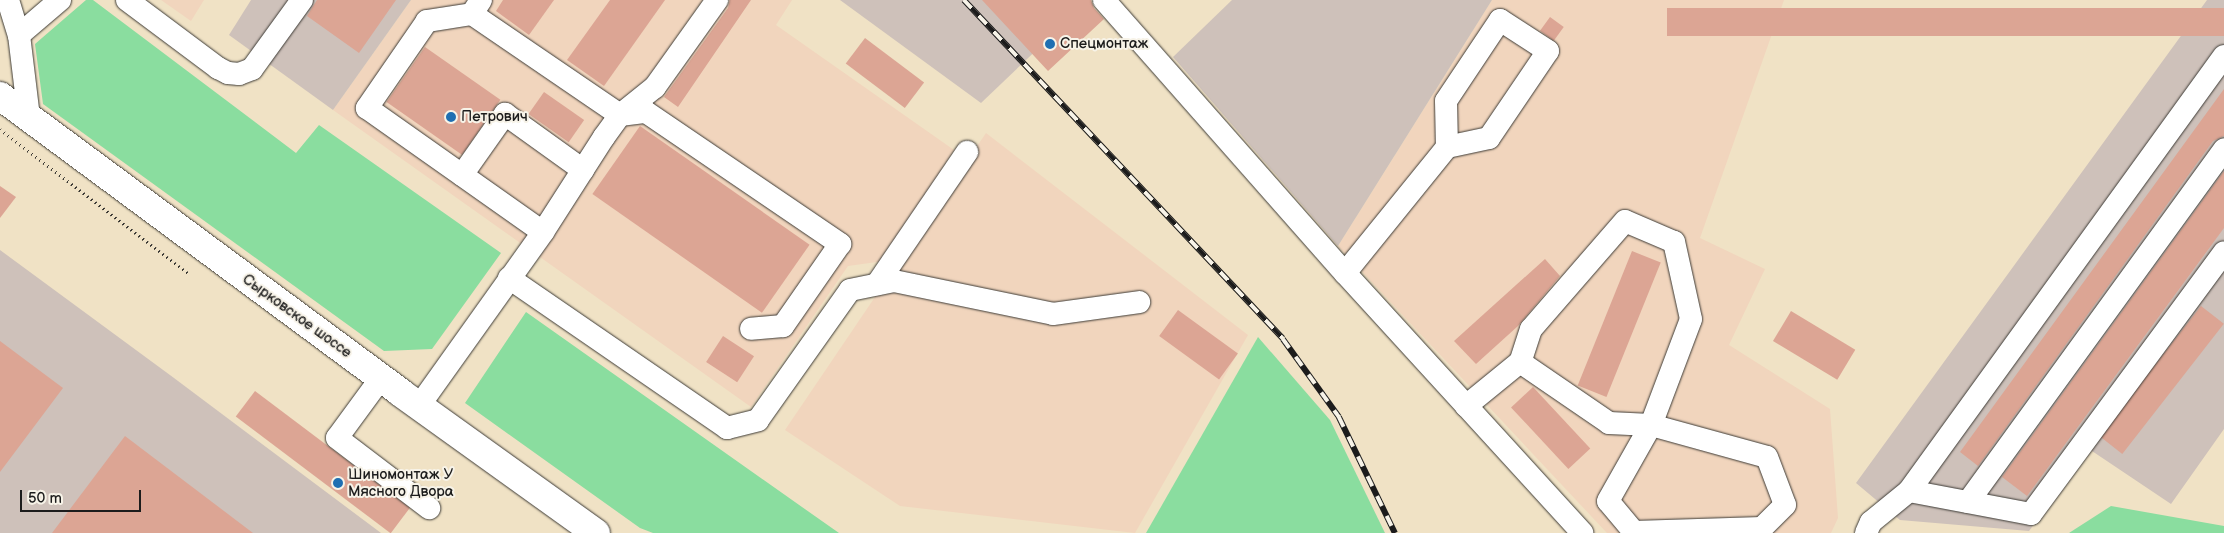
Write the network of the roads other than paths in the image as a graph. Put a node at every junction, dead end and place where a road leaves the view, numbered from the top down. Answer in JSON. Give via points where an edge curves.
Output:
{"nodes":[{"id":1,"x":8,"y":0,"type":"edge"},
{"id":2,"x":60,"y":0,"type":"edge"},
{"id":3,"x":127,"y":0,"type":"edge"},
{"id":4,"x":302,"y":0,"type":"edge"},
{"id":5,"x":717,"y":0,"type":"edge"},
{"id":6,"x":1106,"y":0,"type":"edge"},
{"id":7,"x":477,"y":7,"type":"edge"},
{"id":8,"x":19,"y":35,"type":"junction"},
{"id":9,"x":2224,"y":56,"type":"edge"},
{"id":10,"x":0,"y":96,"type":"edge"},
{"id":11,"x":620,"y":115,"type":"junction"},
{"id":12,"x":29,"y":118,"type":"junction"},
{"id":13,"x":1447,"y":147,"type":"junction"},
{"id":14,"x":2224,"y":149,"type":"edge"},
{"id":15,"x":967,"y":152,"type":"dead end"},
{"id":16,"x":583,"y":170,"type":"junction"},
{"id":17,"x":462,"y":175,"type":"junction"},
{"id":18,"x":543,"y":232,"type":"junction"},
{"id":19,"x":2222,"y":259,"type":"edge"},
{"id":20,"x":1345,"y":273,"type":"junction"},
{"id":21,"x":509,"y":278,"type":"junction"},
{"id":22,"x":877,"y":284,"type":"junction"},
{"id":23,"x":1139,"y":302,"type":"dead end"},
{"id":24,"x":751,"y":329,"type":"dead end"},
{"id":25,"x":1520,"y":362,"type":"junction"},
{"id":26,"x":381,"y":378,"type":"junction"},
{"id":27,"x":419,"y":406,"type":"junction"},
{"id":28,"x":1466,"y":406,"type":"junction"},
{"id":29,"x":1651,"y":425,"type":"junction"},
{"id":30,"x":1909,"y":491,"type":"junction"},
{"id":31,"x":1968,"y":502,"type":"junction"},
{"id":32,"x":430,"y":508,"type":"dead end"},
{"id":33,"x":596,"y":533,"type":"edge"},
{"id":34,"x":1582,"y":533,"type":"edge"},
{"id":35,"x":1866,"y":533,"type":"edge"}],
"edges":[{"from":1,"to":8,"type":"lane"},
{"from":2,"to":8,"type":"lane"},
{"from":3,"to":4,"type":"lane","via":[[218,68],[239,74],[252,69]]},
{"from":5,"to":11,"type":"lane","via":[[655,87]]},
{"from":6,"to":20,"type":"lane"},
{"from":7,"to":11,"type":"lane"},
{"from":7,"to":17,"type":"lane","via":[[427,21],[367,108]]},
{"from":8,"to":12,"type":"lane"},
{"from":9,"to":30,"type":"lane"},
{"from":10,"to":12,"type":"main road","name":"Сырковское шоссе"},
{"from":11,"to":16,"type":"lane"},
{"from":11,"to":24,"type":"lane","via":[[646,112],[840,244],[783,326]]},
{"from":12,"to":26,"type":"main road","name":"Сырковское шоссе"},
{"from":13,"to":13,"type":"lane","via":[[1446,101],[1500,20],[1548,51],[1489,138]]},
{"from":13,"to":20,"type":"lane"},
{"from":14,"to":31,"type":"lane"},
{"from":15,"to":22,"type":"lane"},
{"from":16,"to":17,"type":"lane","via":[[505,114]]},
{"from":16,"to":18,"type":"lane"},
{"from":17,"to":18,"type":"lane"},
{"from":18,"to":21,"type":"lane"},
{"from":19,"to":31,"type":"lane","via":[[2031,514]]},
{"from":20,"to":28,"type":"lane"},
{"from":21,"to":22,"type":"lane","via":[[727,428],[758,420],[850,290]]},
{"from":21,"to":27,"type":"lane"},
{"from":22,"to":23,"type":"lane","via":[[894,281],[1053,314]]},
{"from":25,"to":28,"type":"lane"},
{"from":25,"to":29,"type":"lane","via":[[1609,423]]},
{"from":25,"to":29,"type":"lane","via":[[1531,329],[1625,221],[1674,242],[1691,318]]},
{"from":26,"to":27,"type":"main road","name":"Сырковское шоссе"},
{"from":26,"to":32,"type":"lane","via":[[337,438]]},
{"from":27,"to":33,"type":"main road","name":"Сырковское шоссе"},
{"from":28,"to":34,"type":"lane"},
{"from":29,"to":29,"type":"lane","via":[[1767,457],[1785,505],[1762,528],[1634,532],[1608,501]]},
{"from":30,"to":31,"type":"lane"},
{"from":30,"to":35,"type":"lane","via":[[1872,522]]}]}
